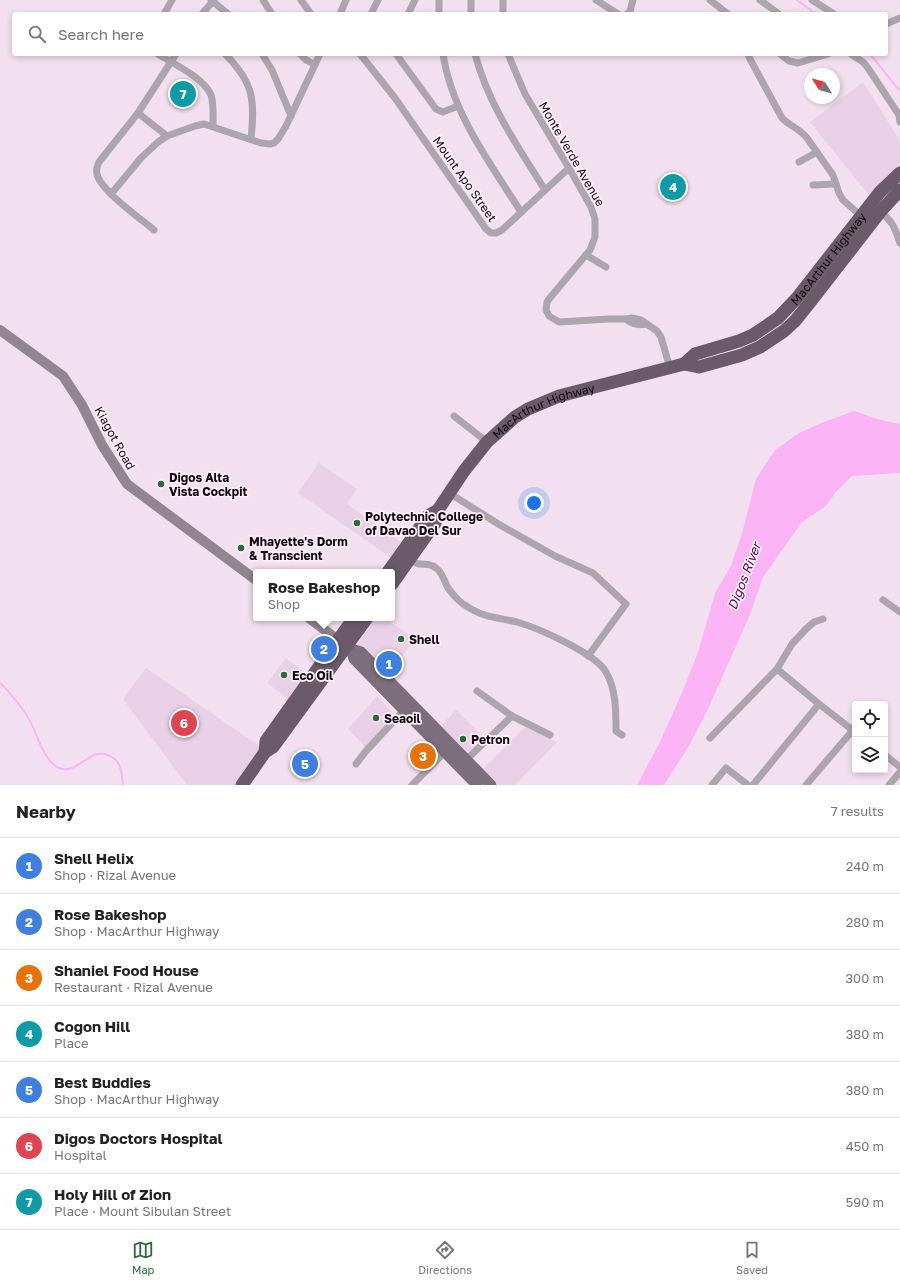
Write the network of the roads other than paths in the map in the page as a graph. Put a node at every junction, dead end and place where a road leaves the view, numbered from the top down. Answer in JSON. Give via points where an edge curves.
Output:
{"nodes":[{"id":1,"x":172,"y":0,"type":"edge"},
{"id":2,"x":213,"y":0,"type":"edge"},
{"id":3,"x":263,"y":0,"type":"edge"},
{"id":4,"x":301,"y":0,"type":"edge"},
{"id":5,"x":346,"y":0,"type":"edge"},
{"id":6,"x":378,"y":0,"type":"edge"},
{"id":7,"x":415,"y":0,"type":"edge"},
{"id":8,"x":439,"y":0,"type":"edge"},
{"id":9,"x":471,"y":0,"type":"edge"},
{"id":10,"x":503,"y":0,"type":"edge"},
{"id":11,"x":596,"y":0,"type":"edge"},
{"id":12,"x":633,"y":0,"type":"edge"},
{"id":13,"x":760,"y":0,"type":"edge"},
{"id":14,"x":812,"y":0,"type":"edge"},
{"id":15,"x":714,"y":1,"type":"edge"},
{"id":16,"x":165,"y":12,"type":"edge"},
{"id":17,"x":204,"y":12,"type":"edge"},
{"id":18,"x":226,"y":12,"type":"edge"},
{"id":19,"x":271,"y":12,"type":"edge"},
{"id":20,"x":310,"y":12,"type":"edge"},
{"id":21,"x":341,"y":12,"type":"edge"},
{"id":22,"x":372,"y":12,"type":"edge"},
{"id":23,"x":409,"y":12,"type":"edge"},
{"id":24,"x":439,"y":12,"type":"edge"},
{"id":25,"x":471,"y":12,"type":"edge"},
{"id":26,"x":503,"y":12,"type":"edge"},
{"id":27,"x":615,"y":12,"type":"edge"},
{"id":28,"x":629,"y":12,"type":"edge"},
{"id":29,"x":726,"y":12,"type":"edge"},
{"id":30,"x":776,"y":12,"type":"edge"},
{"id":31,"x":831,"y":12,"type":"edge"},
{"id":32,"x":900,"y":18,"type":"edge"},
{"id":33,"x":888,"y":23,"type":"edge"},
{"id":34,"x":161,"y":56,"type":"edge"},
{"id":35,"x":175,"y":56,"type":"edge"},
{"id":36,"x":227,"y":56,"type":"edge"},
{"id":37,"x":263,"y":56,"type":"edge"},
{"id":38,"x":302,"y":56,"type":"edge"},
{"id":39,"x":319,"y":56,"type":"edge"},
{"id":40,"x":362,"y":56,"type":"edge"},
{"id":41,"x":397,"y":56,"type":"edge"},
{"id":42,"x":443,"y":56,"type":"edge"},
{"id":43,"x":476,"y":56,"type":"edge"},
{"id":44,"x":509,"y":56,"type":"edge"},
{"id":45,"x":749,"y":56,"type":"edge"},
{"id":46,"x":783,"y":56,"type":"edge"},
{"id":47,"x":821,"y":56,"type":"edge"},
{"id":48,"x":854,"y":56,"type":"edge"},
{"id":49,"x":171,"y":62,"type":"junction"},
{"id":50,"x":315,"y":64,"type":"junction"},
{"id":51,"x":458,"y":106,"type":"junction"},
{"id":52,"x":138,"y":113,"type":"junction"},
{"id":53,"x":290,"y":116,"type":"junction"},
{"id":54,"x":900,"y":118,"type":"edge"},
{"id":55,"x":213,"y":126,"type":"junction"},
{"id":56,"x":167,"y":136,"type":"junction"},
{"id":57,"x":251,"y":139,"type":"junction"},
{"id":58,"x":817,"y":152,"type":"junction"},
{"id":59,"x":800,"y":162,"type":"dead end"},
{"id":60,"x":569,"y":168,"type":"junction"},
{"id":61,"x":900,"y":172,"type":"edge"},
{"id":62,"x":836,"y":184,"type":"junction"},
{"id":63,"x":813,"y":186,"type":"dead end"},
{"id":64,"x":545,"y":190,"type":"junction"},
{"id":65,"x":900,"y":190,"type":"edge"},
{"id":66,"x":111,"y":194,"type":"junction"},
{"id":67,"x":521,"y":212,"type":"junction"},
{"id":68,"x":880,"y":212,"type":"junction"},
{"id":69,"x":860,"y":216,"type":"junction"},
{"id":70,"x":154,"y":230,"type":"dead end"},
{"id":71,"x":900,"y":243,"type":"edge"},
{"id":72,"x":586,"y":255,"type":"junction"},
{"id":73,"x":606,"y":267,"type":"dead end"},
{"id":74,"x":0,"y":330,"type":"edge"},
{"id":75,"x":684,"y":364,"type":"junction"},
{"id":76,"x":670,"y":368,"type":"junction"},
{"id":77,"x":454,"y":416,"type":"dead end"},
{"id":78,"x":487,"y":442,"type":"junction"},
{"id":79,"x":449,"y":493,"type":"junction"},
{"id":80,"x":406,"y":556,"type":"junction"},
{"id":81,"x":391,"y":569,"type":"edge"},
{"id":82,"x":253,"y":578,"type":"edge"},
{"id":83,"x":395,"y":578,"type":"edge"},
{"id":84,"x":883,"y":600,"type":"dead end"},
{"id":85,"x":900,"y":612,"type":"edge"},
{"id":86,"x":823,"y":619,"type":"dead end"},
{"id":87,"x":313,"y":621,"type":"edge"},
{"id":88,"x":353,"y":621,"type":"edge"},
{"id":89,"x":365,"y":621,"type":"edge"},
{"id":90,"x":345,"y":645,"type":"junction"},
{"id":91,"x":588,"y":656,"type":"junction"},
{"id":92,"x":777,"y":668,"type":"junction"},
{"id":93,"x":477,"y":691,"type":"dead end"},
{"id":94,"x":819,"y":704,"type":"junction"},
{"id":95,"x":404,"y":710,"type":"junction"},
{"id":96,"x":512,"y":716,"type":"junction"},
{"id":97,"x":852,"y":729,"type":"edge"},
{"id":98,"x":852,"y":733,"type":"edge"},
{"id":99,"x":550,"y":735,"type":"dead end"},
{"id":100,"x":622,"y":735,"type":"dead end"},
{"id":101,"x":710,"y":738,"type":"dead end"},
{"id":102,"x":448,"y":749,"type":"junction"},
{"id":103,"x":888,"y":757,"type":"edge"},
{"id":104,"x":466,"y":760,"type":"junction"},
{"id":105,"x":356,"y":764,"type":"dead end"},
{"id":106,"x":900,"y":767,"type":"edge"},
{"id":107,"x":900,"y":772,"type":"edge"},
{"id":108,"x":242,"y":785,"type":"edge"},
{"id":109,"x":412,"y":785,"type":"edge"},
{"id":110,"x":477,"y":785,"type":"edge"},
{"id":111,"x":491,"y":785,"type":"edge"},
{"id":112,"x":712,"y":785,"type":"edge"},
{"id":113,"x":748,"y":785,"type":"edge"},
{"id":114,"x":753,"y":785,"type":"edge"},
{"id":115,"x":806,"y":785,"type":"edge"},
{"id":116,"x":889,"y":785,"type":"edge"}],
"edges":[{"from":1,"to":16,"type":"street"},
{"from":2,"to":17,"type":"street"},
{"from":2,"to":18,"type":"street"},
{"from":3,"to":19,"type":"street"},
{"from":4,"to":20,"type":"street"},
{"from":5,"to":21,"type":"street"},
{"from":6,"to":22,"type":"street"},
{"from":7,"to":23,"type":"street"},
{"from":8,"to":24,"type":"street"},
{"from":9,"to":25,"type":"street"},
{"from":10,"to":26,"type":"street"},
{"from":11,"to":27,"type":"street"},
{"from":12,"to":28,"type":"street"},
{"from":13,"to":30,"type":"street"},
{"from":14,"to":31,"type":"street"},
{"from":15,"to":29,"type":"street"},
{"from":32,"to":33,"type":"street"},
{"from":34,"to":49,"type":"street"},
{"from":35,"to":49,"type":"street"},
{"from":36,"to":57,"type":"street","via":[[249,86],[253,112]]},
{"from":37,"to":53,"type":"street","via":[[272,70]]},
{"from":38,"to":50,"type":"street"},
{"from":39,"to":50,"type":"street"},
{"from":40,"to":67,"type":"street","name":"Mount Apo Street","via":[[488,232],[499,232]]},
{"from":41,"to":51,"type":"street","via":[[436,109],[443,112]]},
{"from":42,"to":51,"type":"street"},
{"from":43,"to":64,"type":"street","via":[[492,102]]},
{"from":44,"to":60,"type":"street","name":"Monte Verde Avenue","via":[[525,94]]},
{"from":45,"to":58,"type":"street","via":[[782,118],[803,133]]},
{"from":46,"to":47,"type":"street","via":[[798,63]]},
{"from":48,"to":54,"type":"street","via":[[868,68]]},
{"from":49,"to":52,"type":"street"},
{"from":49,"to":55,"type":"street","via":[[198,79],[208,89],[212,100]]},
{"from":50,"to":53,"type":"street"},
{"from":51,"to":67,"type":"street","via":[[477,142]]},
{"from":52,"to":56,"type":"street"},
{"from":52,"to":66,"type":"street","via":[[99,162],[97,175]]},
{"from":53,"to":57,"type":"street","via":[[274,143],[267,144]]},
{"from":55,"to":56,"type":"street","via":[[200,124]]},
{"from":55,"to":57,"type":"street"},
{"from":56,"to":66,"type":"street","via":[[141,158]]},
{"from":58,"to":59,"type":"street"},
{"from":58,"to":62,"type":"street","via":[[833,175]]},
{"from":60,"to":64,"type":"street","name":"Mount Apo Street"},
{"from":60,"to":72,"type":"street","name":"Monte Verde Avenue","via":[[595,219],[595,237]]},
{"from":61,"to":69,"type":"highway","name":"MacArthur Highway"},
{"from":62,"to":63,"type":"street"},
{"from":62,"to":69,"type":"street","via":[[842,200]]},
{"from":64,"to":67,"type":"street","name":"Mount Apo Street"},
{"from":65,"to":68,"type":"highway","name":"MacArthur Highway"},
{"from":66,"to":70,"type":"street"},
{"from":68,"to":71,"type":"street","via":[[895,227]]},
{"from":68,"to":75,"type":"highway","name":"MacArthur Highway","via":[[799,316],[774,338],[742,355],[699,367]]},
{"from":69,"to":75,"type":"highway","name":"MacArthur Highway","via":[[797,298],[778,318],[753,335],[695,354]]},
{"from":72,"to":73,"type":"street"},
{"from":72,"to":76,"type":"street","name":"Monte Verde Avenue","via":[[549,299],[546,306],[547,314],[555,321],[563,322],[632,318],[641,320],[661,337]]},
{"from":74,"to":82,"type":"street","name":"Kiagot Road","via":[[63,376],[127,484]]},
{"from":75,"to":76,"type":"highway","name":"MacArthur Highway"},
{"from":76,"to":78,"type":"highway","name":"MacArthur Highway","via":[[559,396],[541,403],[515,417]]},
{"from":77,"to":78,"type":"street"},
{"from":78,"to":79,"type":"highway","name":"MacArthur Highway"},
{"from":79,"to":80,"type":"highway","name":"MacArthur Highway","via":[[438,510],[428,516]]},
{"from":79,"to":91,"type":"street","via":[[555,556],[593,574],[626,604]]},
{"from":80,"to":81,"type":"highway","name":"MacArthur Highway"},
{"from":80,"to":83,"type":"highway","name":"MacArthur Highway"},
{"from":80,"to":91,"type":"street","via":[[415,563],[435,567],[442,574],[448,588],[468,608],[480,614],[518,622],[539,630]]},
{"from":84,"to":85,"type":"street"},
{"from":86,"to":92,"type":"street","via":[[806,629],[792,644]]},
{"from":87,"to":90,"type":"street"},
{"from":88,"to":90,"type":"highway"},
{"from":89,"to":90,"type":"highway"},
{"from":90,"to":95,"type":"main road","via":[[354,659]]},
{"from":90,"to":102,"type":"main road","via":[[361,652]]},
{"from":90,"to":108,"type":"highway","via":[[274,747],[265,752]]},
{"from":91,"to":100,"type":"street","via":[[598,662],[610,681],[614,695],[616,731]]},
{"from":92,"to":94,"type":"street"},
{"from":92,"to":101,"type":"street"},
{"from":93,"to":96,"type":"street"},
{"from":94,"to":97,"type":"street"},
{"from":94,"to":114,"type":"street"},
{"from":95,"to":102,"type":"main road"},
{"from":95,"to":105,"type":"street"},
{"from":96,"to":99,"type":"street"},
{"from":96,"to":104,"type":"street"},
{"from":98,"to":115,"type":"street"},
{"from":102,"to":104,"type":"main road"},
{"from":102,"to":109,"type":"street"},
{"from":102,"to":110,"type":"main road"},
{"from":103,"to":106,"type":"street"},
{"from":104,"to":111,"type":"main road"},
{"from":107,"to":116,"type":"street"},
{"from":112,"to":113,"type":"street","via":[[726,768]]}]}
